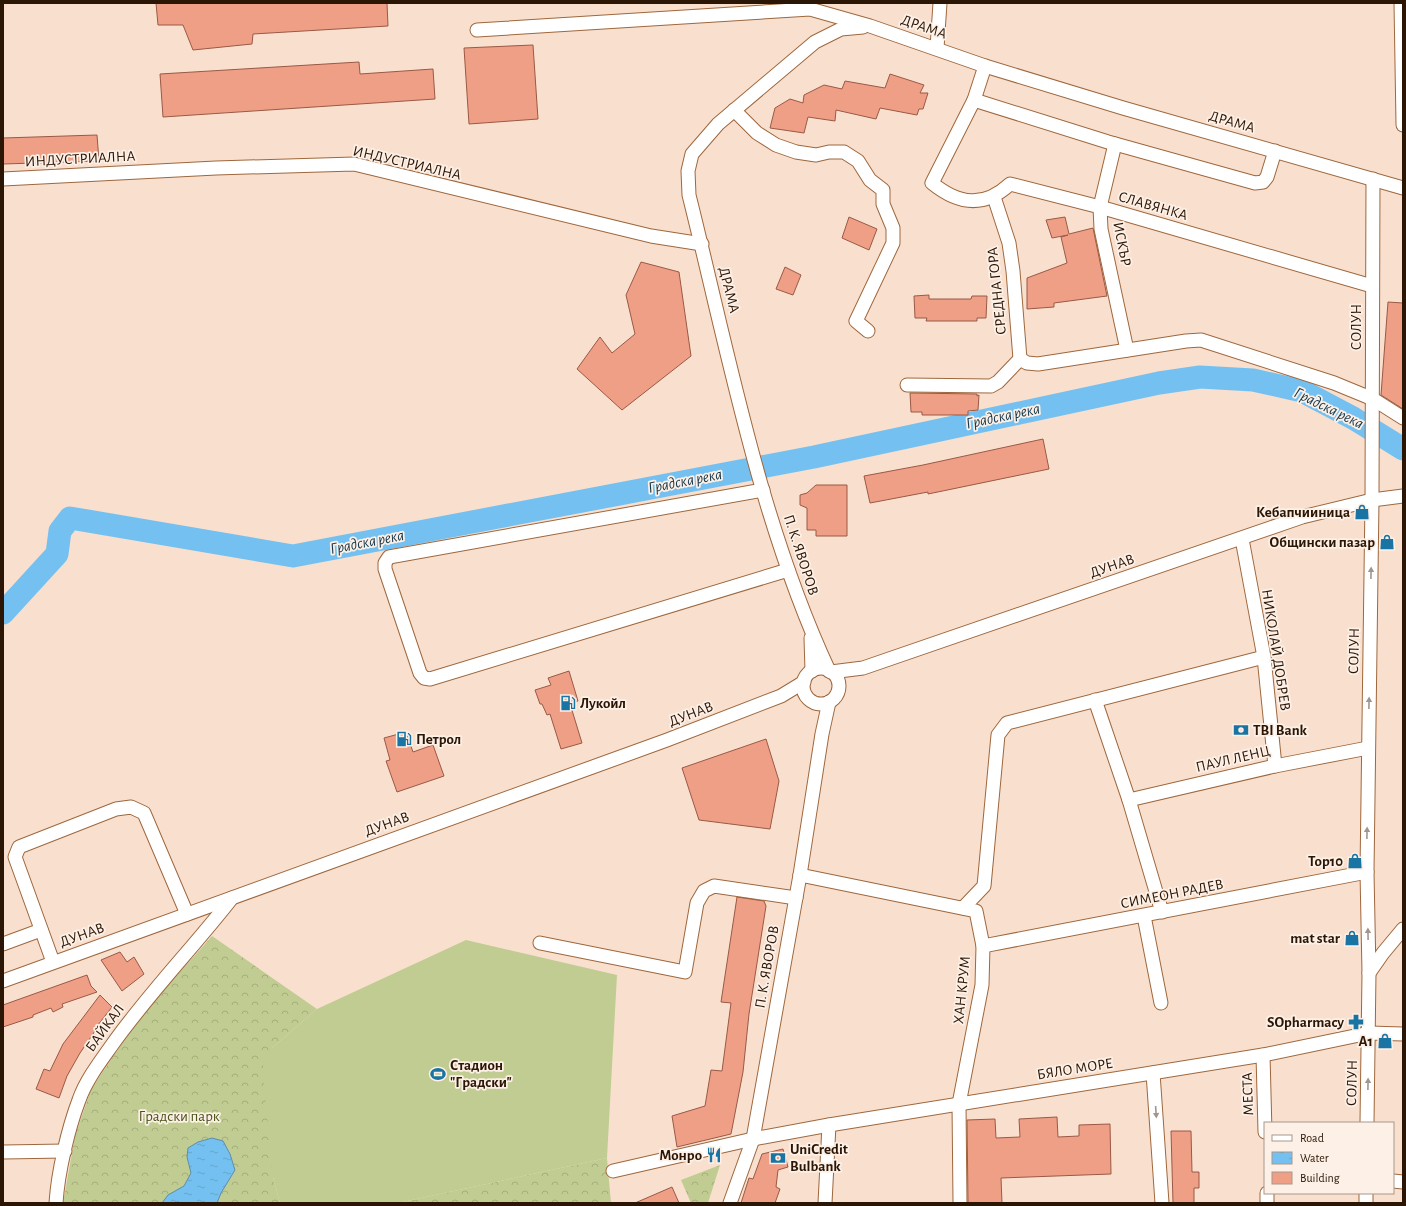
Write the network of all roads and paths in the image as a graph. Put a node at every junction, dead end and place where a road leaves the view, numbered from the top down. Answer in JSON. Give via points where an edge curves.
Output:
{"nodes":[{"id":1,"x":940,"y":3,"type":"edge"},
{"id":2,"x":1401,"y":3,"type":"edge"},
{"id":3,"x":870,"y":26,"type":"junction"},
{"id":4,"x":477,"y":30,"type":"dead end"},
{"id":5,"x":937,"y":48,"type":"junction"},
{"id":6,"x":985,"y":66,"type":"junction"},
{"id":7,"x":974,"y":100,"type":"junction"},
{"id":8,"x":734,"y":110,"type":"junction"},
{"id":9,"x":1403,"y":125,"type":"edge"},
{"id":10,"x":1115,"y":144,"type":"junction"},
{"id":11,"x":1275,"y":151,"type":"junction"},
{"id":12,"x":3,"y":179,"type":"edge"},
{"id":13,"x":1373,"y":179,"type":"junction"},
{"id":14,"x":1403,"y":188,"type":"edge"},
{"id":15,"x":994,"y":197,"type":"junction"},
{"id":16,"x":1100,"y":207,"type":"junction"},
{"id":17,"x":702,"y":244,"type":"junction"},
{"id":18,"x":1372,"y":286,"type":"junction"},
{"id":19,"x":868,"y":331,"type":"dead end"},
{"id":20,"x":1127,"y":350,"type":"junction"},
{"id":21,"x":1020,"y":359,"type":"junction"},
{"id":22,"x":907,"y":385,"type":"dead end"},
{"id":23,"x":1373,"y":399,"type":"junction"},
{"id":24,"x":1403,"y":418,"type":"edge"},
{"id":25,"x":763,"y":490,"type":"junction"},
{"id":26,"x":1403,"y":496,"type":"edge"},
{"id":27,"x":1372,"y":500,"type":"junction"},
{"id":28,"x":1242,"y":539,"type":"junction"},
{"id":29,"x":788,"y":570,"type":"junction"},
{"id":30,"x":810,"y":630,"type":"junction"},
{"id":31,"x":1264,"y":657,"type":"junction"},
{"id":32,"x":863,"y":668,"type":"junction"},
{"id":33,"x":812,"y":671,"type":"junction"},
{"id":34,"x":830,"y":672,"type":"junction"},
{"id":35,"x":804,"y":682,"type":"junction"},
{"id":36,"x":838,"y":684,"type":"junction"},
{"id":37,"x":781,"y":696,"type":"junction"},
{"id":38,"x":810,"y":699,"type":"junction"},
{"id":39,"x":1095,"y":700,"type":"junction"},
{"id":40,"x":829,"y":702,"type":"junction"},
{"id":41,"x":822,"y":734,"type":"junction"},
{"id":42,"x":1368,"y":748,"type":"junction"},
{"id":43,"x":1275,"y":766,"type":"junction"},
{"id":44,"x":1129,"y":800,"type":"junction"},
{"id":45,"x":1366,"y":872,"type":"junction"},
{"id":46,"x":800,"y":874,"type":"junction"},
{"id":47,"x":232,"y":898,"type":"junction"},
{"id":48,"x":796,"y":898,"type":"junction"},
{"id":49,"x":964,"y":908,"type":"junction"},
{"id":50,"x":1162,"y":912,"type":"junction"},
{"id":51,"x":187,"y":914,"type":"junction"},
{"id":52,"x":1144,"y":916,"type":"junction"},
{"id":53,"x":1403,"y":929,"type":"edge"},
{"id":54,"x":41,"y":930,"type":"junction"},
{"id":55,"x":540,"y":943,"type":"dead end"},
{"id":56,"x":3,"y":944,"type":"edge"},
{"id":57,"x":982,"y":946,"type":"junction"},
{"id":58,"x":53,"y":962,"type":"junction"},
{"id":59,"x":1369,"y":973,"type":"junction"},
{"id":60,"x":3,"y":981,"type":"edge"},
{"id":61,"x":1161,"y":1003,"type":"dead end"},
{"id":62,"x":1369,"y":1033,"type":"junction"},
{"id":63,"x":1403,"y":1034,"type":"edge"},
{"id":64,"x":1263,"y":1055,"type":"junction"},
{"id":65,"x":1153,"y":1073,"type":"junction"},
{"id":66,"x":960,"y":1104,"type":"junction"},
{"id":67,"x":1265,"y":1122,"type":"edge"},
{"id":68,"x":1367,"y":1122,"type":"edge"},
{"id":69,"x":829,"y":1125,"type":"junction"},
{"id":70,"x":753,"y":1140,"type":"junction"},
{"id":71,"x":65,"y":1151,"type":"junction"},
{"id":72,"x":3,"y":1152,"type":"edge"},
{"id":73,"x":613,"y":1171,"type":"dead end"},
{"id":74,"x":56,"y":1203,"type":"edge"},
{"id":75,"x":730,"y":1203,"type":"edge"},
{"id":76,"x":825,"y":1203,"type":"edge"},
{"id":77,"x":960,"y":1203,"type":"edge"},
{"id":78,"x":1162,"y":1203,"type":"edge"}],
"edges":[{"from":1,"to":5,"type":"street"},
{"from":2,"to":9,"type":"street"},
{"from":3,"to":4,"type":"street","via":[[810,9]]},
{"from":3,"to":5,"type":"street","name":"ДРАМА"},
{"from":3,"to":8,"type":"street","name":"ДРАМА","via":[[841,29],[815,42]]},
{"from":5,"to":6,"type":"street","name":"ДРАМА"},
{"from":6,"to":7,"type":"street"},
{"from":6,"to":11,"type":"street","name":"ДРАМА"},
{"from":7,"to":10,"type":"street"},
{"from":7,"to":15,"type":"street","via":[[932,183],[946,194],[964,200]]},
{"from":8,"to":17,"type":"street","name":"ДРАМА","via":[[692,154],[688,171],[689,195]]},
{"from":8,"to":19,"type":"street","via":[[757,133],[776,145],[816,155],[844,152],[858,161],[870,180],[883,190],[883,204],[893,228],[893,243],[856,321]]},
{"from":10,"to":11,"type":"street","via":[[1255,183],[1263,182],[1267,177]]},
{"from":10,"to":16,"type":"street","name":"ИСКЪР"},
{"from":11,"to":13,"type":"street","name":"ДРАМА"},
{"from":12,"to":17,"type":"street","name":"ИНДУСТРИАЛНА","via":[[354,164],[643,234]]},
{"from":13,"to":14,"type":"street","name":"ДРАМА"},
{"from":13,"to":18,"type":"street","name":"СОЛУН"},
{"from":15,"to":16,"type":"street","name":"СЛАВЯНКА","via":[[1010,184]]},
{"from":15,"to":21,"type":"street","name":"СРЕДНА ГОРА","via":[[1009,242]]},
{"from":16,"to":18,"type":"street","name":"СЛАВЯНКА"},
{"from":16,"to":20,"type":"street","name":"ИСКЪР","via":[[1101,229]]},
{"from":17,"to":25,"type":"street","name":"ДРАМА","via":[[750,448]]},
{"from":18,"to":23,"type":"street","name":"СОЛУН"},
{"from":20,"to":21,"type":"street","via":[[1038,364]]},
{"from":20,"to":23,"type":"street","via":[[1202,340],[1334,383]]},
{"from":21,"to":22,"type":"street","via":[[998,382],[990,386]]},
{"from":23,"to":24,"type":"street"},
{"from":23,"to":27,"type":"street","name":"СОЛУН"},
{"from":25,"to":29,"type":"street","name":"П. К. ЯВОРОВ"},
{"from":25,"to":29,"type":"street","via":[[389,557],[385,569],[420,673],[424,678],[430,679]]},
{"from":26,"to":27,"type":"street","name":"ДУНАВ"},
{"from":27,"to":28,"type":"street","name":"ДУНАВ","via":[[1302,517]]},
{"from":42,"to":27,"type":"street","name":"СОЛУН","one_way":true},
{"from":28,"to":31,"type":"street","name":"НИКОЛАЙ ДОБРЕВ"},
{"from":28,"to":32,"type":"street","name":"ДУНАВ"},
{"from":29,"to":30,"type":"street","name":"П. К. ЯВОРОВ"},
{"from":30,"to":33,"type":"street","name":"П. К. ЯВОРОВ"},
{"from":30,"to":34,"type":"street","name":"П. К. ЯВОРОВ"},
{"from":31,"to":39,"type":"street"},
{"from":31,"to":43,"type":"street","name":"НИКОЛАЙ ДОБРЕВ"},
{"from":32,"to":34,"type":"street","name":"ДУНАВ"},
{"from":32,"to":36,"type":"street","name":"ДУНАВ"},
{"from":33,"to":34,"type":"street","via":[[824,669]]},
{"from":33,"to":35,"type":"street"},
{"from":34,"to":36,"type":"street"},
{"from":35,"to":37,"type":"street","name":"ДУНАВ"},
{"from":35,"to":38,"type":"street","via":[[803,690]]},
{"from":36,"to":40,"type":"street","via":[[836,695]]},
{"from":37,"to":38,"type":"street","name":"ДУНАВ"},
{"from":37,"to":47,"type":"street","name":"ДУНАВ"},
{"from":38,"to":40,"type":"street"},
{"from":38,"to":41,"type":"street","name":"П. К. ЯВОРОВ"},
{"from":39,"to":44,"type":"street"},
{"from":39,"to":49,"type":"street","via":[[1008,723],[998,734],[984,886]]},
{"from":40,"to":41,"type":"street","name":"П. К. ЯВОРОВ"},
{"from":41,"to":46,"type":"street","name":"П. К. ЯВОРОВ"},
{"from":42,"to":43,"type":"street","name":"ПАУЛ ЛЕНЦ"},
{"from":45,"to":42,"type":"street","name":"СОЛУН","one_way":true},
{"from":43,"to":44,"type":"street","name":"ПАУЛ ЛЕНЦ"},
{"from":44,"to":50,"type":"street"},
{"from":45,"to":50,"type":"street","name":"СИМЕОН РАДЕВ"},
{"from":59,"to":45,"type":"street","name":"СОЛУН","one_way":true},
{"from":46,"to":48,"type":"street","name":"П. К. ЯВОРОВ"},
{"from":46,"to":49,"type":"street","name":"ХАН КРУМ"},
{"from":47,"to":51,"type":"street","name":"ДУНАВ"},
{"from":47,"to":71,"type":"street","name":"БАЙКАЛ","via":[[133,1015],[95,1069],[79,1099]]},
{"from":48,"to":55,"type":"street","via":[[714,886],[704,891],[697,903],[685,972]]},
{"from":48,"to":70,"type":"street","name":"П. К. ЯВОРОВ"},
{"from":49,"to":57,"type":"street","name":"ХАН КРУМ","via":[[976,911]]},
{"from":50,"to":52,"type":"street","name":"СИМЕОН РАДЕВ"},
{"from":51,"to":54,"type":"street","via":[[144,813],[131,806],[116,809],[19,847],[15,858],[17,868]]},
{"from":51,"to":58,"type":"street","name":"ДУНАВ"},
{"from":52,"to":57,"type":"street","name":"СИМЕОН РАДЕВ"},
{"from":52,"to":61,"type":"street"},
{"from":53,"to":59,"type":"street"},
{"from":54,"to":56,"type":"street"},
{"from":54,"to":58,"type":"street"},
{"from":57,"to":66,"type":"street","name":"ХАН КРУМ","via":[[982,985]]},
{"from":58,"to":60,"type":"street","name":"ДУНАВ"},
{"from":59,"to":62,"type":"street","name":"СОЛУН"},
{"from":62,"to":63,"type":"street","name":"БЯЛО МОРЕ"},
{"from":62,"to":64,"type":"street","name":"БЯЛО МОРЕ"},
{"from":68,"to":62,"type":"street","name":"СОЛУН","one_way":true},
{"from":64,"to":65,"type":"street","name":"БЯЛО МОРЕ"},
{"from":64,"to":67,"type":"street","name":"МЕСТА"},
{"from":65,"to":66,"type":"street","name":"БЯЛО МОРЕ"},
{"from":65,"to":78,"type":"street","one_way":true},
{"from":66,"to":69,"type":"street","name":"БЯЛО МОРЕ"},
{"from":66,"to":77,"type":"street","name":"ХАН КРУМ"},
{"from":69,"to":70,"type":"street","name":"БЯЛО МОРЕ"},
{"from":69,"to":76,"type":"street"},
{"from":70,"to":73,"type":"street","name":"БЯЛО МОРЕ"},
{"from":70,"to":75,"type":"street","name":"П. К. ЯВОРОВ"},
{"from":71,"to":72,"type":"street"},
{"from":71,"to":74,"type":"street","name":"БАЙКАЛ"}]}
